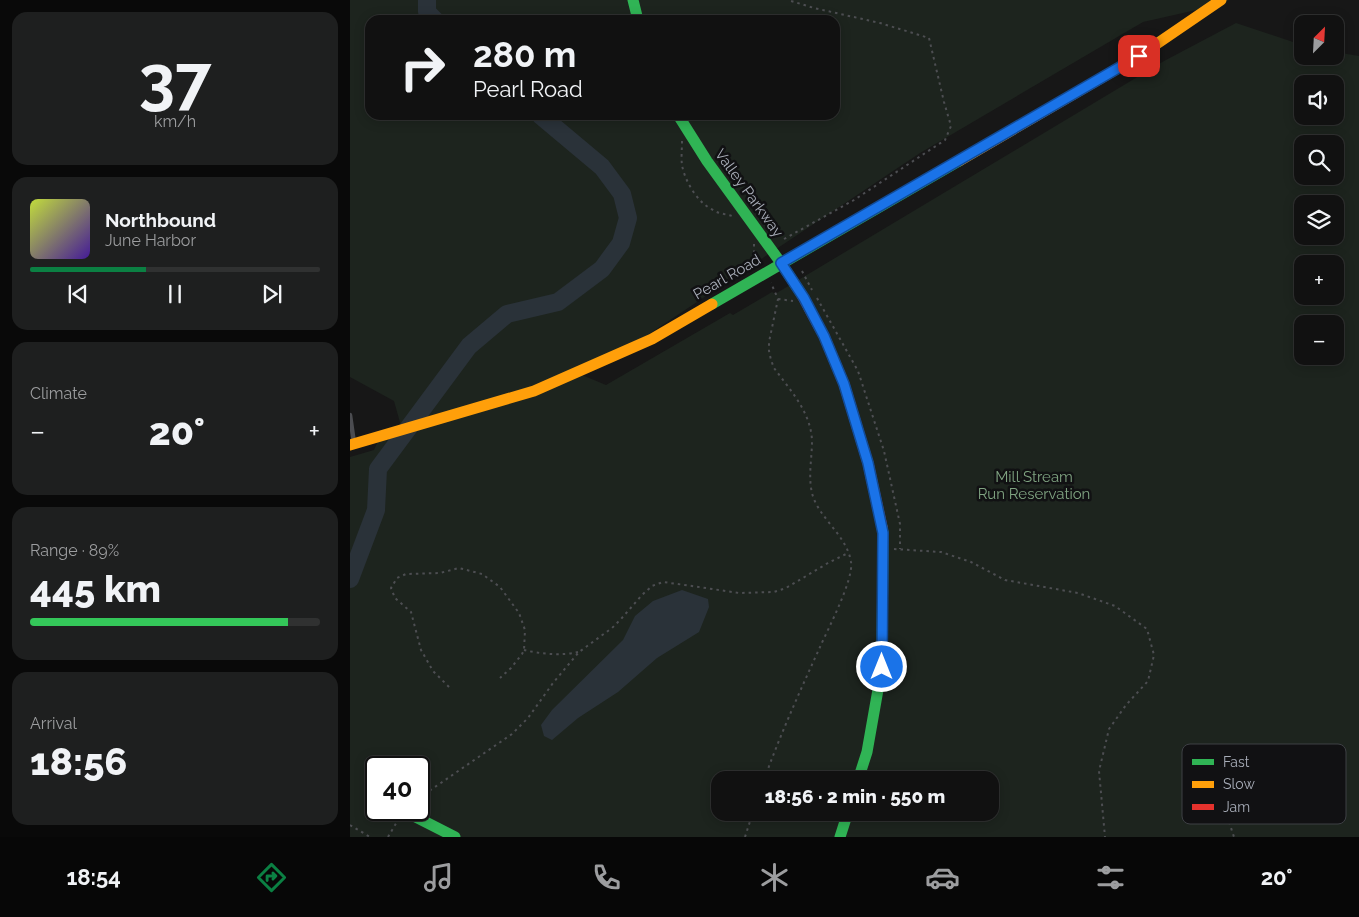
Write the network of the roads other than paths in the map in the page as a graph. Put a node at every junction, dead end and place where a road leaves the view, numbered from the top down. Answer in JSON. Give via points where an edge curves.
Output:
{"nodes":[{"id":1,"x":633,"y":0,"type":"edge"},
{"id":2,"x":1221,"y":0,"type":"edge"},
{"id":3,"x":637,"y":15,"type":"edge"},
{"id":4,"x":681,"y":120,"type":"edge"},
{"id":5,"x":781,"y":263,"type":"junction"},
{"id":6,"x":350,"y":415,"type":"edge"},
{"id":7,"x":352,"y":444,"type":"edge"},
{"id":8,"x":861,"y":771,"type":"edge"},
{"id":9,"x":419,"y":821,"type":"edge"},
{"id":10,"x":845,"y":821,"type":"edge"},
{"id":11,"x":455,"y":837,"type":"edge"},
{"id":12,"x":840,"y":837,"type":"edge"}],
"edges":[{"from":1,"to":3,"type":"main road"},
{"from":2,"to":5,"type":"main road","name":"Pearl Road","via":[[1139,56]]},
{"from":4,"to":5,"type":"main road","name":"Valley Parkway"},
{"from":5,"to":7,"type":"main road","name":"Pearl Road","via":[[652,339],[534,391]]},
{"from":5,"to":8,"type":"main road","name":"Valley Parkway","via":[[824,336],[844,384],[868,463],[883,533],[882,667]]},
{"from":6,"to":7,"type":"lane"},
{"from":9,"to":11,"type":"main road"},
{"from":10,"to":12,"type":"main road"}]}
